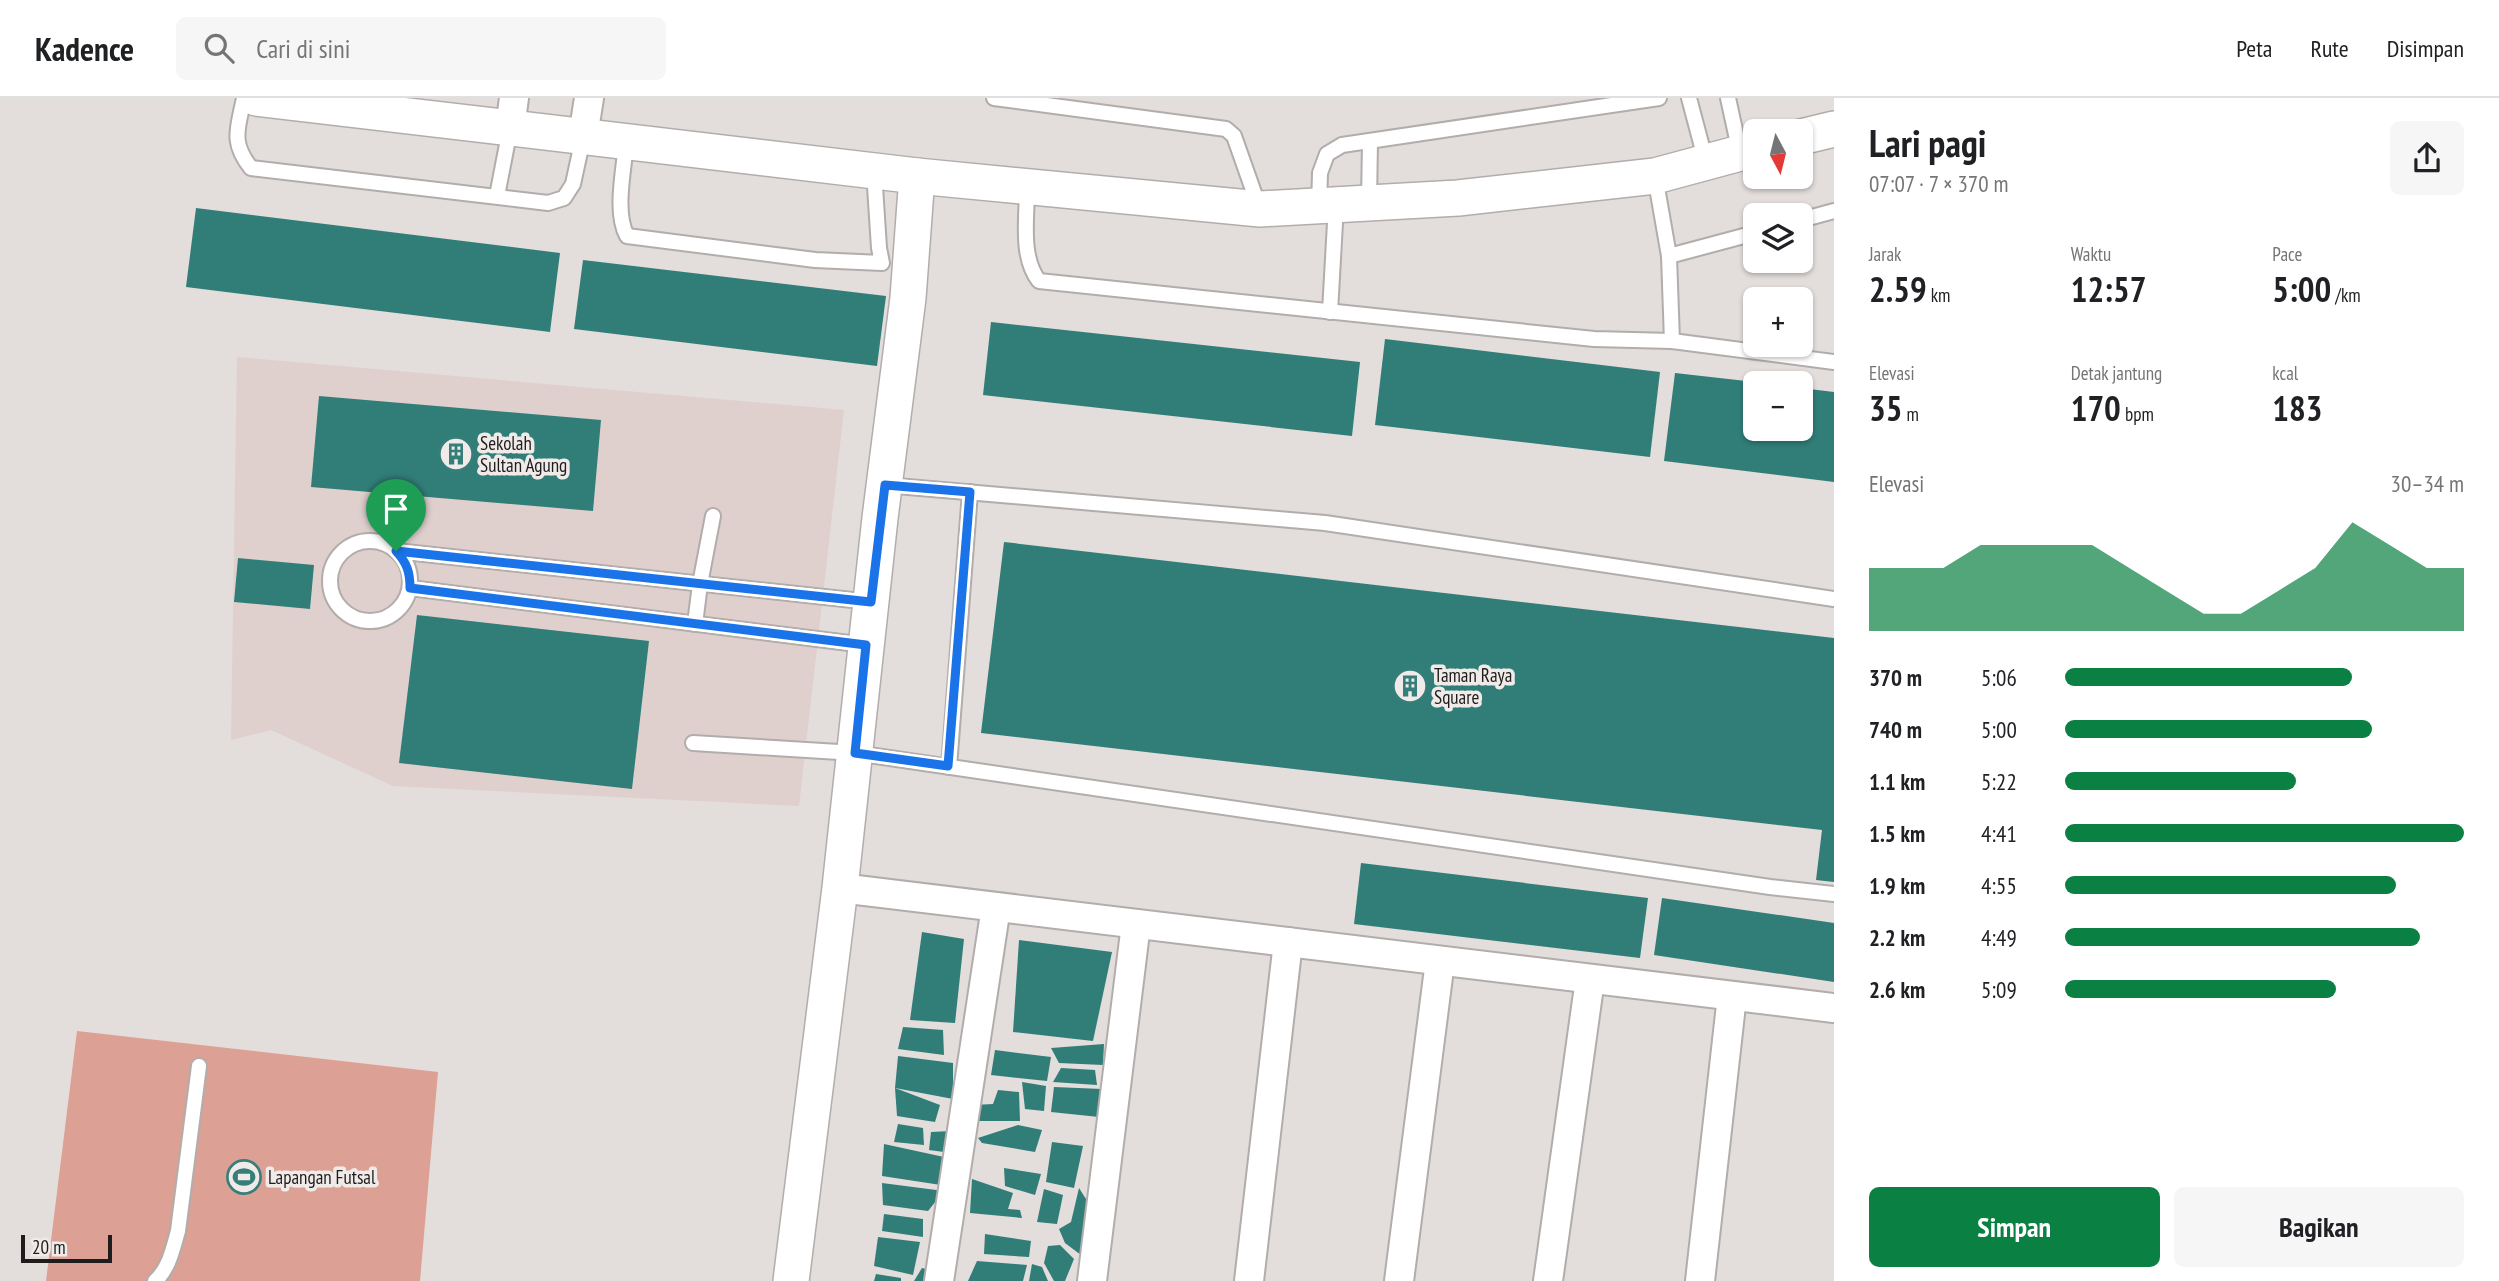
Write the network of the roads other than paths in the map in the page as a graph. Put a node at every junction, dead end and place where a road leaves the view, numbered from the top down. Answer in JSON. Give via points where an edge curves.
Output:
{"nodes":[{"id":1,"x":244,"y":98,"type":"edge"},
{"id":2,"x":256,"y":98,"type":"edge"},
{"id":3,"x":589,"y":98,"type":"edge"},
{"id":4,"x":993,"y":98,"type":"edge"},
{"id":5,"x":1659,"y":98,"type":"edge"},
{"id":6,"x":1689,"y":98,"type":"edge"},
{"id":7,"x":1728,"y":98,"type":"edge"},
{"id":8,"x":512,"y":113,"type":"edge"},
{"id":9,"x":1834,"y":129,"type":"edge"},
{"id":10,"x":1813,"y":134,"type":"edge"},
{"id":11,"x":583,"y":136,"type":"junction"},
{"id":12,"x":1743,"y":138,"type":"edge"},
{"id":13,"x":1370,"y":142,"type":"junction"},
{"id":14,"x":626,"y":143,"type":"junction"},
{"id":15,"x":1743,"y":152,"type":"edge"},
{"id":16,"x":1707,"y":163,"type":"junction"},
{"id":17,"x":874,"y":171,"type":"junction"},
{"id":18,"x":917,"y":176,"type":"junction"},
{"id":19,"x":1655,"y":176,"type":"junction"},
{"id":20,"x":1027,"y":187,"type":"junction"},
{"id":21,"x":497,"y":196,"type":"junction"},
{"id":22,"x":1341,"y":204,"type":"junction"},
{"id":23,"x":1260,"y":209,"type":"junction"},
{"id":24,"x":1834,"y":211,"type":"edge"},
{"id":25,"x":1813,"y":217,"type":"edge"},
{"id":26,"x":1743,"y":236,"type":"edge"},
{"id":27,"x":1669,"y":256,"type":"junction"},
{"id":28,"x":1330,"y":312,"type":"junction"},
{"id":29,"x":1672,"y":341,"type":"junction"},
{"id":30,"x":1834,"y":362,"type":"edge"},
{"id":31,"x":885,"y":485,"type":"junction"},
{"id":32,"x":970,"y":492,"type":"junction"},
{"id":33,"x":713,"y":516,"type":"dead end"},
{"id":34,"x":396,"y":551,"type":"junction"},
{"id":35,"x":700,"y":584,"type":"junction"},
{"id":36,"x":410,"y":588,"type":"junction"},
{"id":37,"x":1834,"y":599,"type":"edge"},
{"id":38,"x":871,"y":602,"type":"junction"},
{"id":39,"x":695,"y":624,"type":"junction"},
{"id":40,"x":866,"y":645,"type":"junction"},
{"id":41,"x":693,"y":743,"type":"dead end"},
{"id":42,"x":855,"y":753,"type":"junction"},
{"id":43,"x":948,"y":766,"type":"junction"},
{"id":44,"x":840,"y":888,"type":"junction"},
{"id":45,"x":1834,"y":894,"type":"edge"},
{"id":46,"x":996,"y":907,"type":"junction"},
{"id":47,"x":1136,"y":924,"type":"junction"},
{"id":48,"x":1288,"y":942,"type":"junction"},
{"id":49,"x":1440,"y":961,"type":"junction"},
{"id":50,"x":1590,"y":979,"type":"junction"},
{"id":51,"x":1732,"y":996,"type":"junction"},
{"id":52,"x":1834,"y":1008,"type":"edge"},
{"id":53,"x":199,"y":1066,"type":"dead end"},
{"id":54,"x":155,"y":1281,"type":"edge"},
{"id":55,"x":791,"y":1281,"type":"edge"},
{"id":56,"x":940,"y":1281,"type":"edge"},
{"id":57,"x":1092,"y":1281,"type":"edge"},
{"id":58,"x":1249,"y":1281,"type":"edge"},
{"id":59,"x":1399,"y":1281,"type":"edge"},
{"id":60,"x":1548,"y":1281,"type":"edge"},
{"id":61,"x":1700,"y":1281,"type":"edge"}],
"edges":[{"from":1,"to":21,"type":"lane","via":[[236,136],[240,154],[251,168]]},
{"from":2,"to":8,"type":"street"},
{"from":3,"to":11,"type":"street"},
{"from":4,"to":23,"type":"lane","via":[[1226,129],[1234,136]]},
{"from":5,"to":13,"type":"lane"},
{"from":6,"to":16,"type":"lane"},
{"from":7,"to":12,"type":"lane"},
{"from":8,"to":11,"type":"street"},
{"from":8,"to":21,"type":"lane"},
{"from":9,"to":10,"type":"street"},
{"from":11,"to":14,"type":"street"},
{"from":11,"to":21,"type":"lane","via":[[573,184],[564,198],[548,203]]},
{"from":13,"to":22,"type":"lane"},
{"from":13,"to":22,"type":"lane","via":[[1342,145],[1327,154],[1321,173]]},
{"from":14,"to":17,"type":"street"},
{"from":14,"to":17,"type":"lane","via":[[621,211],[627,236],[816,260],[882,263]]},
{"from":15,"to":16,"type":"street"},
{"from":16,"to":19,"type":"street"},
{"from":17,"to":18,"type":"street"},
{"from":18,"to":20,"type":"street"},
{"from":18,"to":31,"type":"street","via":[[908,298]]},
{"from":19,"to":22,"type":"street","via":[[1458,198]]},
{"from":19,"to":27,"type":"lane"},
{"from":20,"to":23,"type":"street"},
{"from":20,"to":28,"type":"lane","via":[[1027,254],[1039,281]]},
{"from":22,"to":23,"type":"street"},
{"from":22,"to":28,"type":"lane"},
{"from":24,"to":25,"type":"lane"},
{"from":26,"to":27,"type":"lane"},
{"from":27,"to":29,"type":"lane"},
{"from":28,"to":29,"type":"lane","via":[[1594,340]]},
{"from":29,"to":30,"type":"lane"},
{"from":31,"to":32,"type":"lane"},
{"from":31,"to":38,"type":"street"},
{"from":32,"to":37,"type":"lane","via":[[1325,523]]},
{"from":32,"to":43,"type":"lane"},
{"from":33,"to":35,"type":"lane"},
{"from":34,"to":35,"type":"lane"},
{"from":34,"to":36,"type":"lane","via":[[410,574]]},
{"from":34,"to":36,"type":"lane","via":[[371,541],[345,549],[330,571],[332,597],[348,616],[373,621],[397,611]]},
{"from":35,"to":38,"type":"lane"},
{"from":35,"to":39,"type":"lane"},
{"from":36,"to":39,"type":"lane"},
{"from":38,"to":40,"type":"street"},
{"from":39,"to":40,"type":"lane"},
{"from":40,"to":42,"type":"street"},
{"from":41,"to":42,"type":"lane"},
{"from":42,"to":43,"type":"lane"},
{"from":42,"to":44,"type":"street"},
{"from":43,"to":45,"type":"lane"},
{"from":44,"to":46,"type":"street"},
{"from":44,"to":55,"type":"street"},
{"from":46,"to":47,"type":"street"},
{"from":46,"to":56,"type":"street"},
{"from":47,"to":48,"type":"street"},
{"from":47,"to":57,"type":"street"},
{"from":48,"to":49,"type":"street"},
{"from":48,"to":58,"type":"street"},
{"from":49,"to":50,"type":"street"},
{"from":49,"to":59,"type":"street"},
{"from":50,"to":51,"type":"street"},
{"from":50,"to":60,"type":"street"},
{"from":51,"to":52,"type":"street"},
{"from":51,"to":61,"type":"street"},
{"from":53,"to":54,"type":"lane","via":[[178,1231],[170,1257]]}]}
